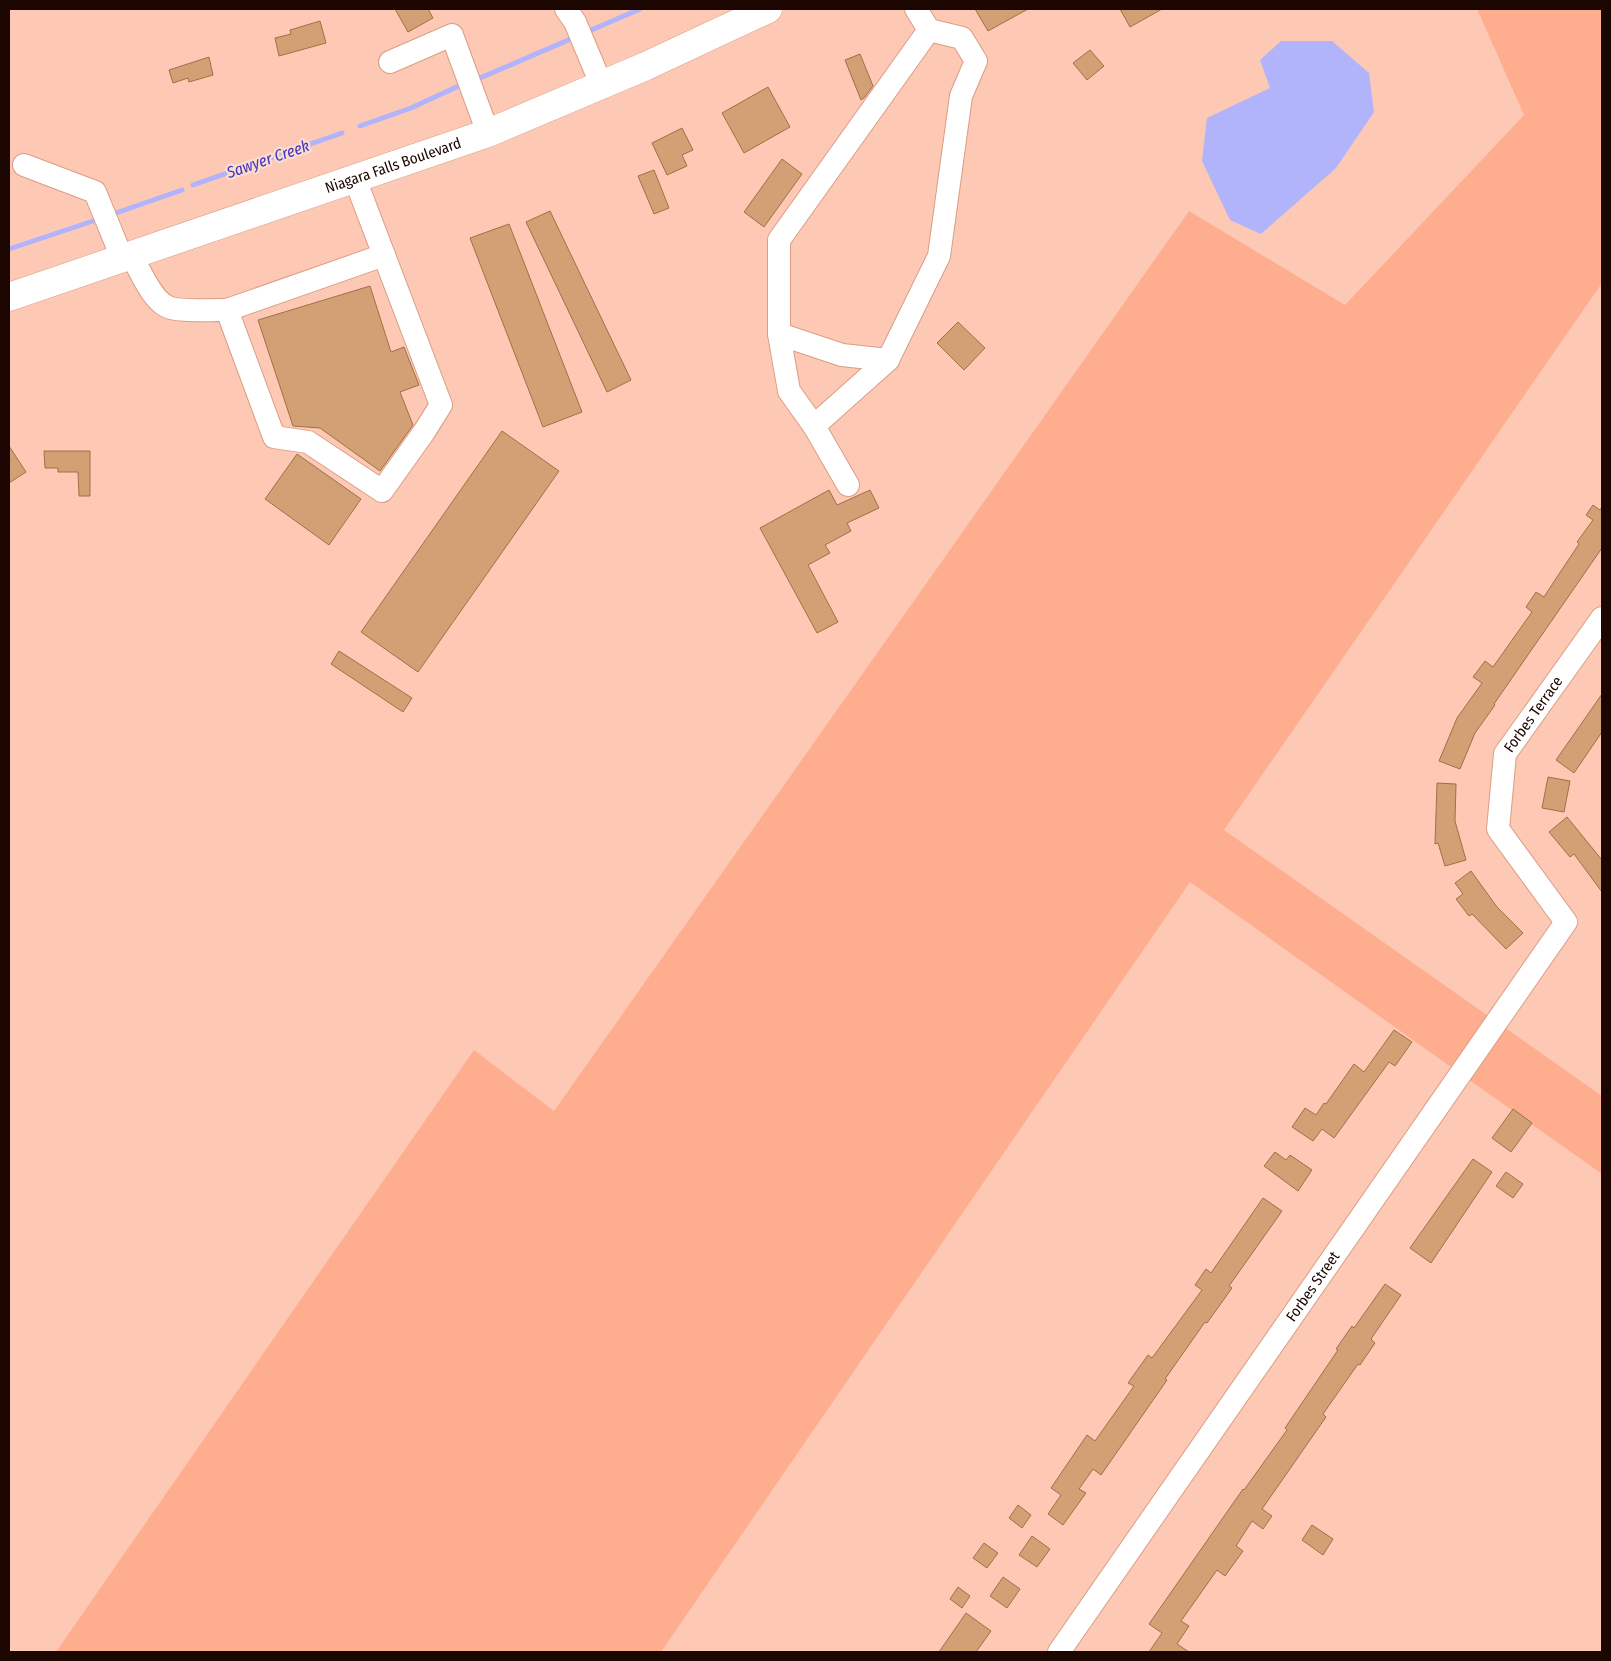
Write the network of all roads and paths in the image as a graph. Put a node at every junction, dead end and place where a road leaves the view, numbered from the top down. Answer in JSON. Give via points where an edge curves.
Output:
{"nodes":[{"id":1,"x":566,"y":9,"type":"edge"},
{"id":2,"x":768,"y":9,"type":"edge"},
{"id":3,"x":916,"y":9,"type":"edge"},
{"id":4,"x":929,"y":30,"type":"junction"},
{"id":5,"x":390,"y":62,"type":"dead end"},
{"id":6,"x":601,"y":84,"type":"junction"},
{"id":7,"x":488,"y":133,"type":"junction"},
{"id":8,"x":24,"y":165,"type":"dead end"},
{"id":9,"x":355,"y":179,"type":"junction"},
{"id":10,"x":384,"y":255,"type":"junction"},
{"id":11,"x":126,"y":257,"type":"junction"},
{"id":12,"x":9,"y":297,"type":"edge"},
{"id":13,"x":227,"y":310,"type":"junction"},
{"id":14,"x":779,"y":334,"type":"junction"},
{"id":15,"x":888,"y":360,"type":"junction"},
{"id":16,"x":814,"y":426,"type":"junction"},
{"id":17,"x":848,"y":485,"type":"dead end"},
{"id":18,"x":1602,"y":618,"type":"edge"},
{"id":19,"x":1566,"y":922,"type":"joint"},
{"id":20,"x":1059,"y":1652,"type":"edge"}],
"edges":[{"from":1,"to":6,"type":"street","via":[[575,22]]},
{"from":2,"to":6,"type":"main road","name":"Niagara Falls Boulevard"},
{"from":3,"to":4,"type":"street"},
{"from":4,"to":14,"type":"street","via":[[779,240]]},
{"from":4,"to":15,"type":"street","via":[[962,38],[976,61],[961,96],[939,256]]},
{"from":5,"to":7,"type":"street","via":[[452,35]]},
{"from":6,"to":7,"type":"main road","name":"Niagara Falls Boulevard"},
{"from":7,"to":9,"type":"main road","name":"Niagara Falls Boulevard"},
{"from":8,"to":11,"type":"street","via":[[95,192]]},
{"from":9,"to":10,"type":"street"},
{"from":9,"to":11,"type":"main road","name":"Niagara Falls Boulevard"},
{"from":10,"to":13,"type":"street"},
{"from":10,"to":13,"type":"street","via":[[441,405],[382,491],[308,442],[274,437]]},
{"from":11,"to":12,"type":"main road","name":"Niagara Falls Boulevard"},
{"from":11,"to":13,"type":"street","via":[[167,308]]},
{"from":14,"to":15,"type":"street","via":[[842,355]]},
{"from":14,"to":16,"type":"street","via":[[789,391]]},
{"from":15,"to":16,"type":"street"},
{"from":16,"to":17,"type":"street"},
{"from":18,"to":19,"type":"street","name":"Forbes Terrace","via":[[1505,754],[1498,830]]},
{"from":19,"to":20,"type":"street","name":"Forbes Street"}]}
